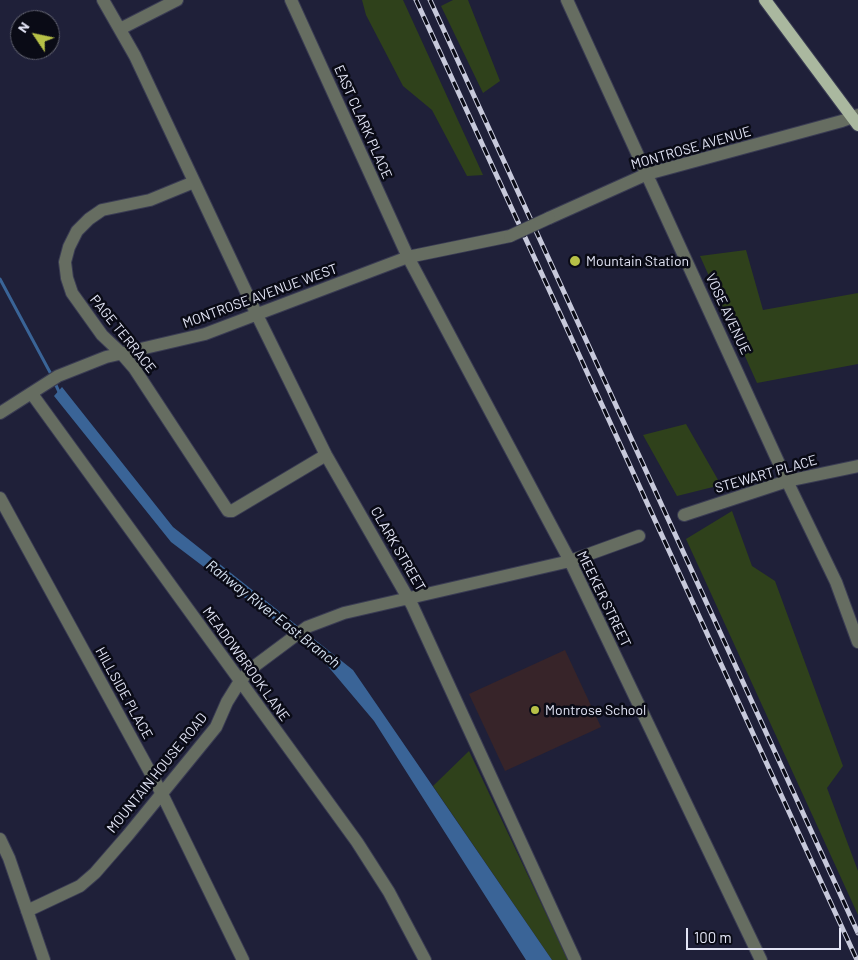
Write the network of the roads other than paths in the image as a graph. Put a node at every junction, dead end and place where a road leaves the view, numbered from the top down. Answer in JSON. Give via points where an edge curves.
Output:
{"nodes":[{"id":1,"x":104,"y":0,"type":"edge"},
{"id":2,"x":177,"y":0,"type":"edge"},
{"id":3,"x":291,"y":0,"type":"edge"},
{"id":4,"x":567,"y":0,"type":"edge"},
{"id":5,"x":765,"y":0,"type":"edge"},
{"id":6,"x":120,"y":29,"type":"junction"},
{"id":7,"x":856,"y":119,"type":"edge"},
{"id":8,"x":647,"y":174,"type":"junction"},
{"id":9,"x":194,"y":182,"type":"junction"},
{"id":10,"x":510,"y":236,"type":"joint"},
{"id":11,"x":408,"y":257,"type":"junction"},
{"id":12,"x":257,"y":315,"type":"junction"},
{"id":13,"x":122,"y":353,"type":"junction"},
{"id":14,"x":32,"y":394,"type":"junction"},
{"id":15,"x":0,"y":413,"type":"edge"},
{"id":16,"x":326,"y":455,"type":"junction"},
{"id":17,"x":858,"y":466,"type":"edge"},
{"id":18,"x":787,"y":481,"type":"junction"},
{"id":19,"x":0,"y":498,"type":"edge"},
{"id":20,"x":684,"y":515,"type":"dead end"},
{"id":21,"x":639,"y":536,"type":"dead end"},
{"id":22,"x":570,"y":561,"type":"junction"},
{"id":23,"x":409,"y":598,"type":"junction"},
{"id":24,"x":858,"y":642,"type":"edge"},
{"id":25,"x":240,"y":681,"type":"junction"},
{"id":26,"x":162,"y":794,"type":"junction"},
{"id":27,"x":0,"y":839,"type":"edge"},
{"id":28,"x":3,"y":855,"type":"edge"},
{"id":29,"x":27,"y":911,"type":"junction"},
{"id":30,"x":44,"y":960,"type":"edge"},
{"id":31,"x":243,"y":960,"type":"edge"},
{"id":32,"x":424,"y":960,"type":"edge"},
{"id":33,"x":575,"y":960,"type":"edge"},
{"id":34,"x":761,"y":960,"type":"edge"}],
"edges":[{"from":1,"to":6,"type":"street","name":"CLARK STREET"},
{"from":2,"to":6,"type":"street"},
{"from":3,"to":11,"type":"street","name":"EAST CLARK PLACE"},
{"from":4,"to":8,"type":"street","name":"VOSE AVENUE"},
{"from":5,"to":7,"type":"main road"},
{"from":6,"to":9,"type":"street","name":"CLARK STREET"},
{"from":7,"to":8,"type":"street","name":"MONTROSE AVENUE"},
{"from":8,"to":10,"type":"street","name":"MONTROSE AVENUE","bridge":true},
{"from":8,"to":18,"type":"street","name":"VOSE AVENUE"},
{"from":9,"to":12,"type":"street","name":"CLARK STREET"},
{"from":9,"to":13,"type":"street","name":"PAGE TERRACE","via":[[150,200],[102,210],[77,231],[69,247],[65,262],[72,293],[102,335]]},
{"from":10,"to":11,"type":"street","name":"MONTROSE AVENUE WEST"},
{"from":11,"to":12,"type":"street","name":"MONTROSE AVENUE WEST"},
{"from":11,"to":22,"type":"street","name":"MEEKER STREET"},
{"from":12,"to":13,"type":"street","name":"MONTROSE AVENUE WEST","via":[[206,334]]},
{"from":12,"to":16,"type":"street","name":"CLARK STREET"},
{"from":13,"to":14,"type":"street","name":"MONTROSE AVENUE WEST","via":[[52,380]]},
{"from":13,"to":16,"type":"street","name":"PAGE TERRACE","via":[[228,511]]},
{"from":14,"to":15,"type":"street","name":"MONTROSE AVENUE WEST"},
{"from":14,"to":25,"type":"street","name":"MEADOWBROOK LANE"},
{"from":16,"to":23,"type":"street","name":"CLARK STREET"},
{"from":17,"to":18,"type":"street","name":"STEWART PLACE"},
{"from":18,"to":20,"type":"street","name":"STEWART PLACE"},
{"from":18,"to":24,"type":"street","name":"VOSE AVENUE","via":[[836,582]]},
{"from":19,"to":26,"type":"street","name":"HILLSIDE PLACE"},
{"from":21,"to":22,"type":"street","name":"MOUNTAIN HOUSE ROAD"},
{"from":22,"to":23,"type":"street","name":"MOUNTAIN HOUSE ROAD"},
{"from":22,"to":34,"type":"street","name":"MEEKER STREET"},
{"from":23,"to":25,"type":"street","name":"MOUNTAIN HOUSE ROAD","via":[[344,613],[307,627],[252,668]]},
{"from":23,"to":33,"type":"street","name":"CLARK STREET"},
{"from":25,"to":26,"type":"street","name":"MOUNTAIN HOUSE ROAD","via":[[216,727]]},
{"from":25,"to":32,"type":"street","name":"MEADOWBROOK LANE","via":[[375,868]]},
{"from":26,"to":29,"type":"street","name":"MOUNTAIN HOUSE ROAD","via":[[80,886]]},
{"from":26,"to":31,"type":"street","name":"HILLSIDE PLACE"},
{"from":27,"to":28,"type":"street"},
{"from":28,"to":29,"type":"street"},
{"from":29,"to":30,"type":"street"}]}
